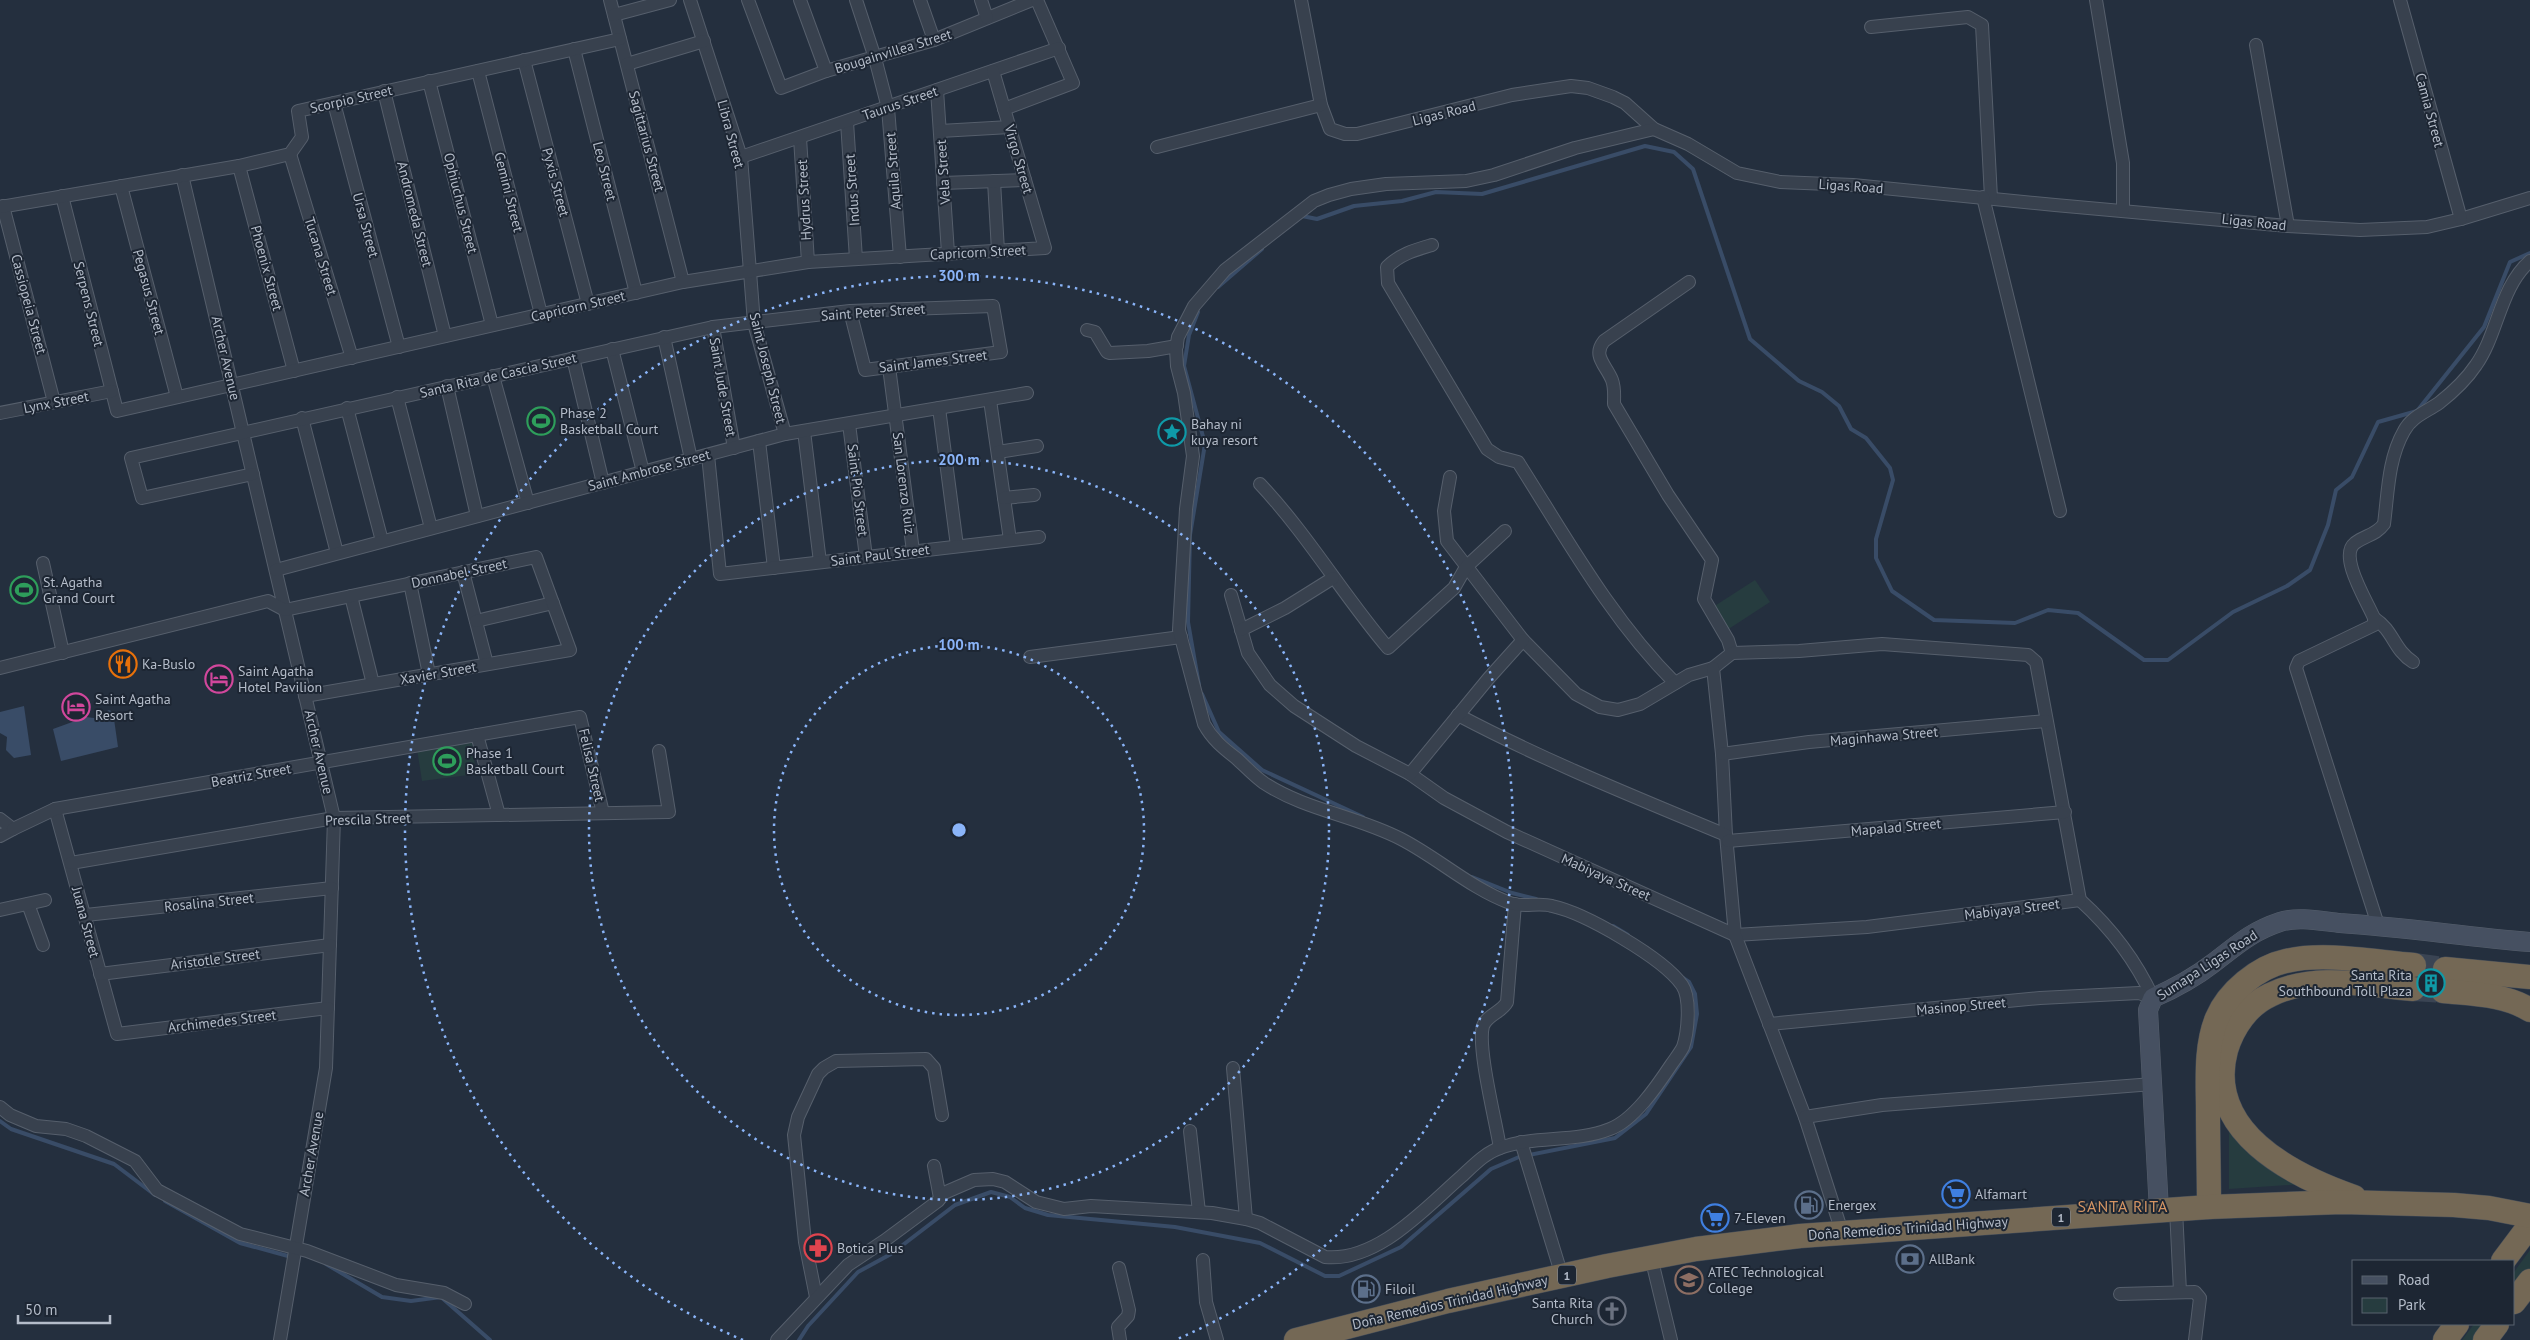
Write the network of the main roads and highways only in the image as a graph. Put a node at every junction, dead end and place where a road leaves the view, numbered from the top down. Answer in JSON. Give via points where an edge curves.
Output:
{"nodes":[{"id":1,"x":2530,"y":942,"type":"edge"},
{"id":2,"x":2530,"y":977,"type":"edge"},
{"id":3,"x":2530,"y":1010,"type":"edge"},
{"id":4,"x":2224,"y":1090,"type":"junction"},
{"id":5,"x":2365,"y":1201,"type":"junction"},
{"id":6,"x":2214,"y":1206,"type":"junction"},
{"id":7,"x":2168,"y":1210,"type":"junction"},
{"id":8,"x":2530,"y":1216,"type":"edge"},
{"id":9,"x":2530,"y":1225,"type":"edge"},
{"id":10,"x":2504,"y":1260,"type":"edge"},
{"id":11,"x":2530,"y":1281,"type":"edge"},
{"id":12,"x":2515,"y":1301,"type":"edge"},
{"id":13,"x":2456,"y":1325,"type":"edge"},
{"id":14,"x":2497,"y":1325,"type":"edge"},
{"id":15,"x":1334,"y":1334,"type":"edge"},
{"id":16,"x":1296,"y":1340,"type":"edge"},
{"id":17,"x":2445,"y":1340,"type":"edge"},
{"id":18,"x":2485,"y":1340,"type":"edge"}],
"edges":[{"from":1,"to":7,"type":"main road","name":"Sumapa Ligas Road","via":[[2378,925],[2303,920],[2282,922],[2251,934],[2212,965],[2178,987],[2153,998],[2148,1010],[2152,1084]]},
{"from":2,"to":3,"type":"highway","via":[[2444,980]]},
{"from":4,"to":5,"type":"highway","via":[[2235,1120],[2251,1141],[2279,1163],[2338,1192]]},
{"from":4,"to":6,"type":"highway"},
{"from":4,"to":6,"type":"highway","via":[[2224,1059],[2238,1022],[2269,995],[2315,982],[2414,977],[2350,960],[2285,961],[2244,983],[2227,1001],[2217,1017],[2209,1058]]},
{"from":5,"to":6,"type":"highway","name":"Doña Remedios Trinidad Highway","number":"1"},
{"from":5,"to":8,"type":"highway","name":"Doña Remedios Trinidad Highway","number":"1","via":[[2489,1208]]},
{"from":6,"to":7,"type":"highway","name":"Doña Remedios Trinidad Highway","number":"1"},
{"from":7,"to":15,"type":"highway","name":"Doña Remedios Trinidad Highway","number":"1","via":[[1842,1232],[1696,1249],[1562,1276]]},
{"from":9,"to":10,"type":"highway"},
{"from":11,"to":12,"type":"highway"},
{"from":13,"to":17,"type":"highway"},
{"from":14,"to":18,"type":"highway"},
{"from":15,"to":16,"type":"highway","name":"Doña Remedios Trinidad Highway","number":"1"}]}
